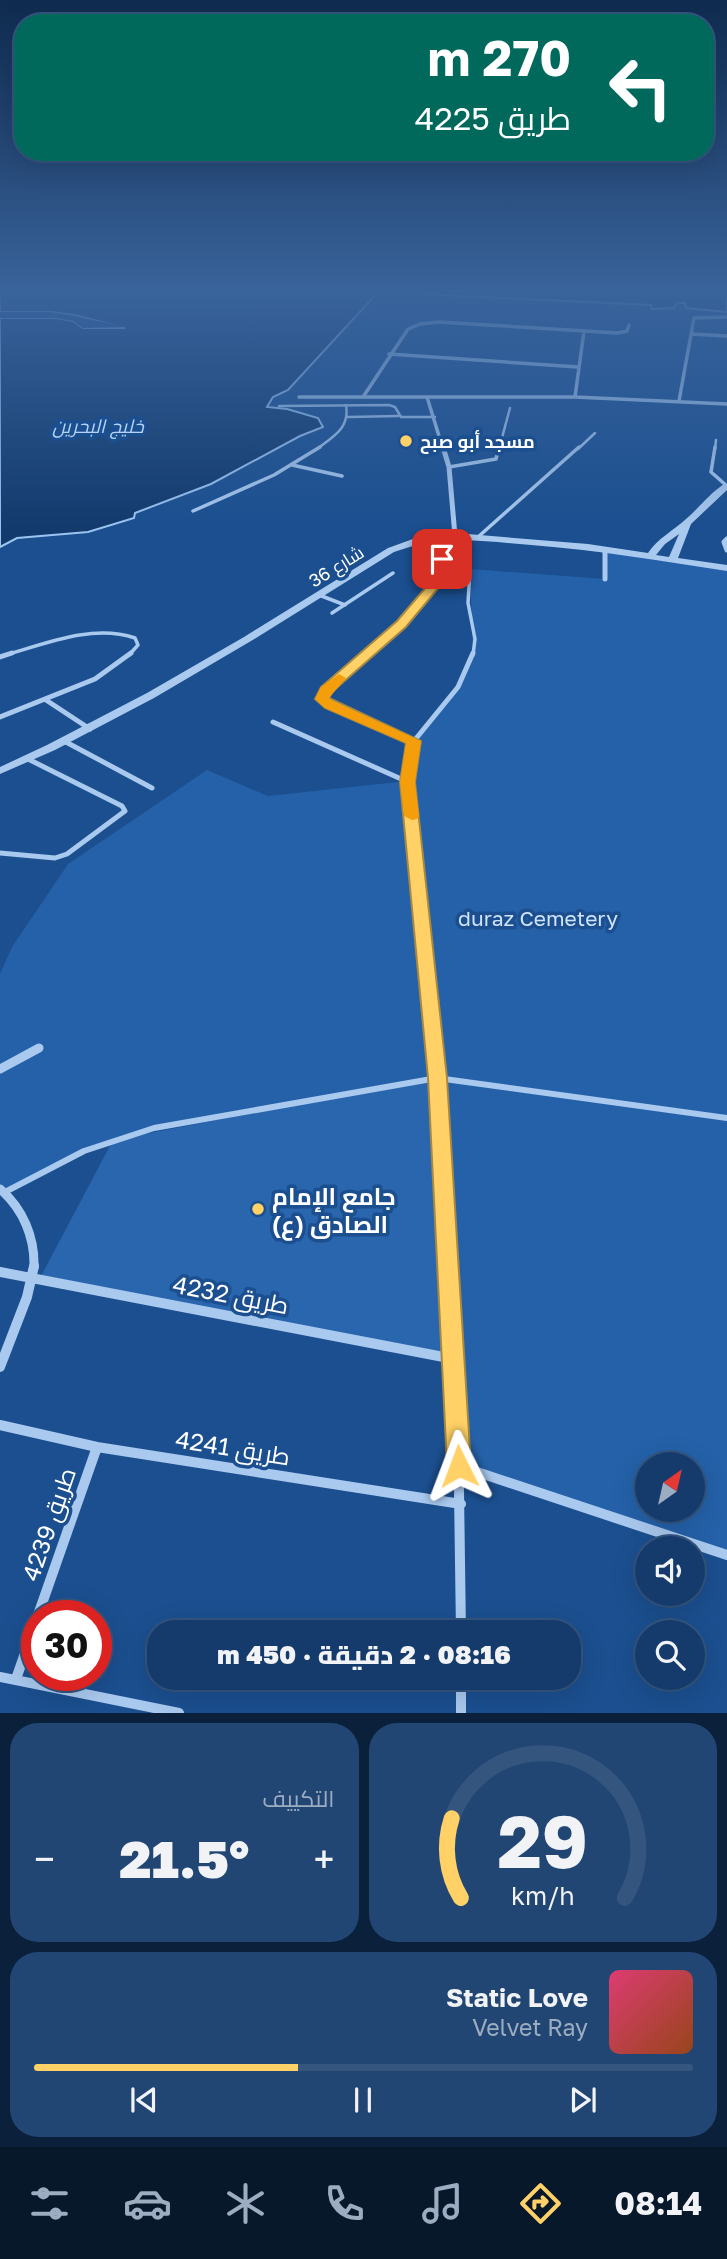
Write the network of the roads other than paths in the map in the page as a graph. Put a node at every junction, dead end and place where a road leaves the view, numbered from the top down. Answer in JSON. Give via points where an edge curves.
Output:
{"nodes":[{"id":1,"x":578,"y":367,"type":"edge"},
{"id":2,"x":381,"y":368,"type":"edge"},
{"id":3,"x":685,"y":368,"type":"edge"},
{"id":4,"x":299,"y":397,"type":"dead end"},
{"id":5,"x":363,"y":397,"type":"junction"},
{"id":6,"x":427,"y":397,"type":"junction"},
{"id":7,"x":575,"y":397,"type":"junction"},
{"id":8,"x":679,"y":401,"type":"junction"},
{"id":9,"x":727,"y":404,"type":"edge"},
{"id":10,"x":279,"y":405,"type":"dead end"},
{"id":11,"x":346,"y":405,"type":"junction"},
{"id":12,"x":510,"y":408,"type":"dead end"},
{"id":13,"x":398,"y":416,"type":"junction"},
{"id":14,"x":348,"y":417,"type":"junction"},
{"id":15,"x":435,"y":417,"type":"junction"},
{"id":16,"x":595,"y":433,"type":"dead end"},
{"id":17,"x":716,"y":440,"type":"dead end"},
{"id":18,"x":292,"y":465,"type":"junction"},
{"id":19,"x":449,"y":467,"type":"junction"},
{"id":20,"x":342,"y":477,"type":"dead end"},
{"id":21,"x":727,"y":486,"type":"edge"},
{"id":22,"x":193,"y":511,"type":"dead end"},
{"id":23,"x":687,"y":524,"type":"junction"},
{"id":24,"x":455,"y":536,"type":"junction"},
{"id":25,"x":434,"y":537,"type":"junction"},
{"id":26,"x":478,"y":537,"type":"junction"},
{"id":27,"x":727,"y":539,"type":"edge"},
{"id":28,"x":606,"y":550,"type":"junction"},
{"id":29,"x":727,"y":550,"type":"edge"},
{"id":30,"x":651,"y":556,"type":"junction"},
{"id":31,"x":673,"y":559,"type":"junction"},
{"id":32,"x":727,"y":568,"type":"edge"},
{"id":33,"x":470,"y":569,"type":"dead end"},
{"id":34,"x":393,"y":573,"type":"dead end"},
{"id":35,"x":605,"y":579,"type":"dead end"},
{"id":36,"x":319,"y":595,"type":"junction"},
{"id":37,"x":345,"y":605,"type":"junction"},
{"id":38,"x":332,"y":613,"type":"dead end"},
{"id":39,"x":0,"y":657,"type":"edge"},
{"id":40,"x":46,"y":700,"type":"junction"},
{"id":41,"x":0,"y":717,"type":"edge"},
{"id":42,"x":273,"y":722,"type":"dead end"},
{"id":43,"x":90,"y":729,"type":"junction"},
{"id":44,"x":64,"y":741,"type":"junction"},
{"id":45,"x":414,"y":741,"type":"junction"},
{"id":46,"x":27,"y":758,"type":"junction"},
{"id":47,"x":0,"y":771,"type":"edge"},
{"id":48,"x":408,"y":782,"type":"junction"},
{"id":49,"x":152,"y":788,"type":"dead end"},
{"id":50,"x":0,"y":853,"type":"edge"},
{"id":51,"x":39,"y":1048,"type":"dead end"},
{"id":52,"x":0,"y":1069,"type":"edge"},
{"id":53,"x":437,"y":1078,"type":"junction"},
{"id":54,"x":727,"y":1118,"type":"edge"},
{"id":55,"x":2,"y":1191,"type":"edge"},
{"id":56,"x":0,"y":1272,"type":"edge"},
{"id":57,"x":33,"y":1276,"type":"junction"},
{"id":58,"x":454,"y":1359,"type":"junction"},
{"id":59,"x":0,"y":1367,"type":"edge"},
{"id":60,"x":0,"y":1425,"type":"edge"},
{"id":61,"x":97,"y":1447,"type":"junction"},
{"id":62,"x":459,"y":1466,"type":"junction"},
{"id":63,"x":461,"y":1504,"type":"junction"},
{"id":64,"x":727,"y":1555,"type":"edge"},
{"id":65,"x":43,"y":1600,"type":"edge"},
{"id":66,"x":461,"y":1620,"type":"edge"},
{"id":67,"x":21,"y":1664,"type":"edge"},
{"id":68,"x":0,"y":1676,"type":"edge"},
{"id":69,"x":16,"y":1679,"type":"junction"},
{"id":70,"x":461,"y":1690,"type":"edge"},
{"id":71,"x":162,"y":1711,"type":"edge"},
{"id":72,"x":179,"y":1713,"type":"edge"},
{"id":73,"x":461,"y":1713,"type":"edge"}],
"edges":[{"from":1,"to":7,"type":"street"},
{"from":2,"to":5,"type":"street"},
{"from":3,"to":8,"type":"street"},
{"from":4,"to":5,"type":"street"},
{"from":5,"to":6,"type":"street"},
{"from":6,"to":7,"type":"street"},
{"from":6,"to":15,"type":"street"},
{"from":7,"to":8,"type":"street"},
{"from":8,"to":9,"type":"street"},
{"from":10,"to":11,"type":"lane"},
{"from":11,"to":13,"type":"lane","via":[[392,406]]},
{"from":11,"to":14,"type":"lane"},
{"from":12,"to":19,"type":"lane","via":[[496,459]]},
{"from":13,"to":14,"type":"lane"},
{"from":13,"to":15,"type":"lane"},
{"from":14,"to":18,"type":"lane","via":[[341,428]]},
{"from":15,"to":19,"type":"street"},
{"from":16,"to":26,"type":"lane"},
{"from":17,"to":21,"type":"lane","via":[[710,471]]},
{"from":18,"to":20,"type":"lane"},
{"from":18,"to":22,"type":"lane"},
{"from":19,"to":24,"type":"street"},
{"from":21,"to":23,"type":"street"},
{"from":23,"to":30,"type":"street","via":[[660,543]]},
{"from":23,"to":31,"type":"street"},
{"from":24,"to":25,"type":"street","name":"شارع 36"},
{"from":24,"to":26,"type":"street","name":"شارع 36"},
{"from":25,"to":36,"type":"street","name":"شارع 36","via":[[391,550]]},
{"from":25,"to":45,"type":"street","via":[[442,559],[439,580],[401,624],[326,690],[322,699]]},
{"from":26,"to":28,"type":"street","name":"شارع 36"},
{"from":27,"to":29,"type":"street"},
{"from":28,"to":30,"type":"street","name":"شارع 36"},
{"from":28,"to":35,"type":"street"},
{"from":30,"to":31,"type":"street","name":"شارع 36"},
{"from":31,"to":32,"type":"street","name":"شارع 36"},
{"from":33,"to":45,"type":"lane","via":[[473,658],[458,687]]},
{"from":34,"to":37,"type":"lane"},
{"from":36,"to":37,"type":"lane"},
{"from":36,"to":43,"type":"street","name":"شارع 36"},
{"from":37,"to":38,"type":"lane"},
{"from":39,"to":40,"type":"lane","via":[[88,635],[135,638],[138,645],[132,654]]},
{"from":40,"to":41,"type":"lane"},
{"from":40,"to":43,"type":"lane"},
{"from":42,"to":48,"type":"lane"},
{"from":43,"to":44,"type":"street","name":"شارع 36"},
{"from":44,"to":46,"type":"street","name":"شارع 36"},
{"from":44,"to":49,"type":"lane"},
{"from":45,"to":48,"type":"street"},
{"from":46,"to":47,"type":"street","name":"شارع 36"},
{"from":46,"to":50,"type":"lane","via":[[125,811],[67,854],[55,858]]},
{"from":48,"to":53,"type":"street"},
{"from":51,"to":52,"type":"street"},
{"from":53,"to":54,"type":"lane"},
{"from":53,"to":55,"type":"lane","via":[[154,1128],[84,1151]]},
{"from":53,"to":58,"type":"street"},
{"from":55,"to":57,"type":"street","via":[[21,1213],[34,1247]]},
{"from":56,"to":57,"type":"street","name":"طريق 4232"},
{"from":57,"to":58,"type":"street","name":"طريق 4232"},
{"from":57,"to":59,"type":"street"},
{"from":58,"to":62,"type":"street"},
{"from":60,"to":61,"type":"street","name":"طريق 4241"},
{"from":61,"to":63,"type":"street","name":"طريق 4241"},
{"from":61,"to":65,"type":"street","name":"طريق 4239"},
{"from":62,"to":63,"type":"street"},
{"from":62,"to":64,"type":"street"},
{"from":63,"to":66,"type":"street"},
{"from":67,"to":69,"type":"street","name":"طريق 4239"},
{"from":68,"to":69,"type":"street"},
{"from":69,"to":71,"type":"street"},
{"from":70,"to":73,"type":"street"},
{"from":71,"to":72,"type":"street"}]}
